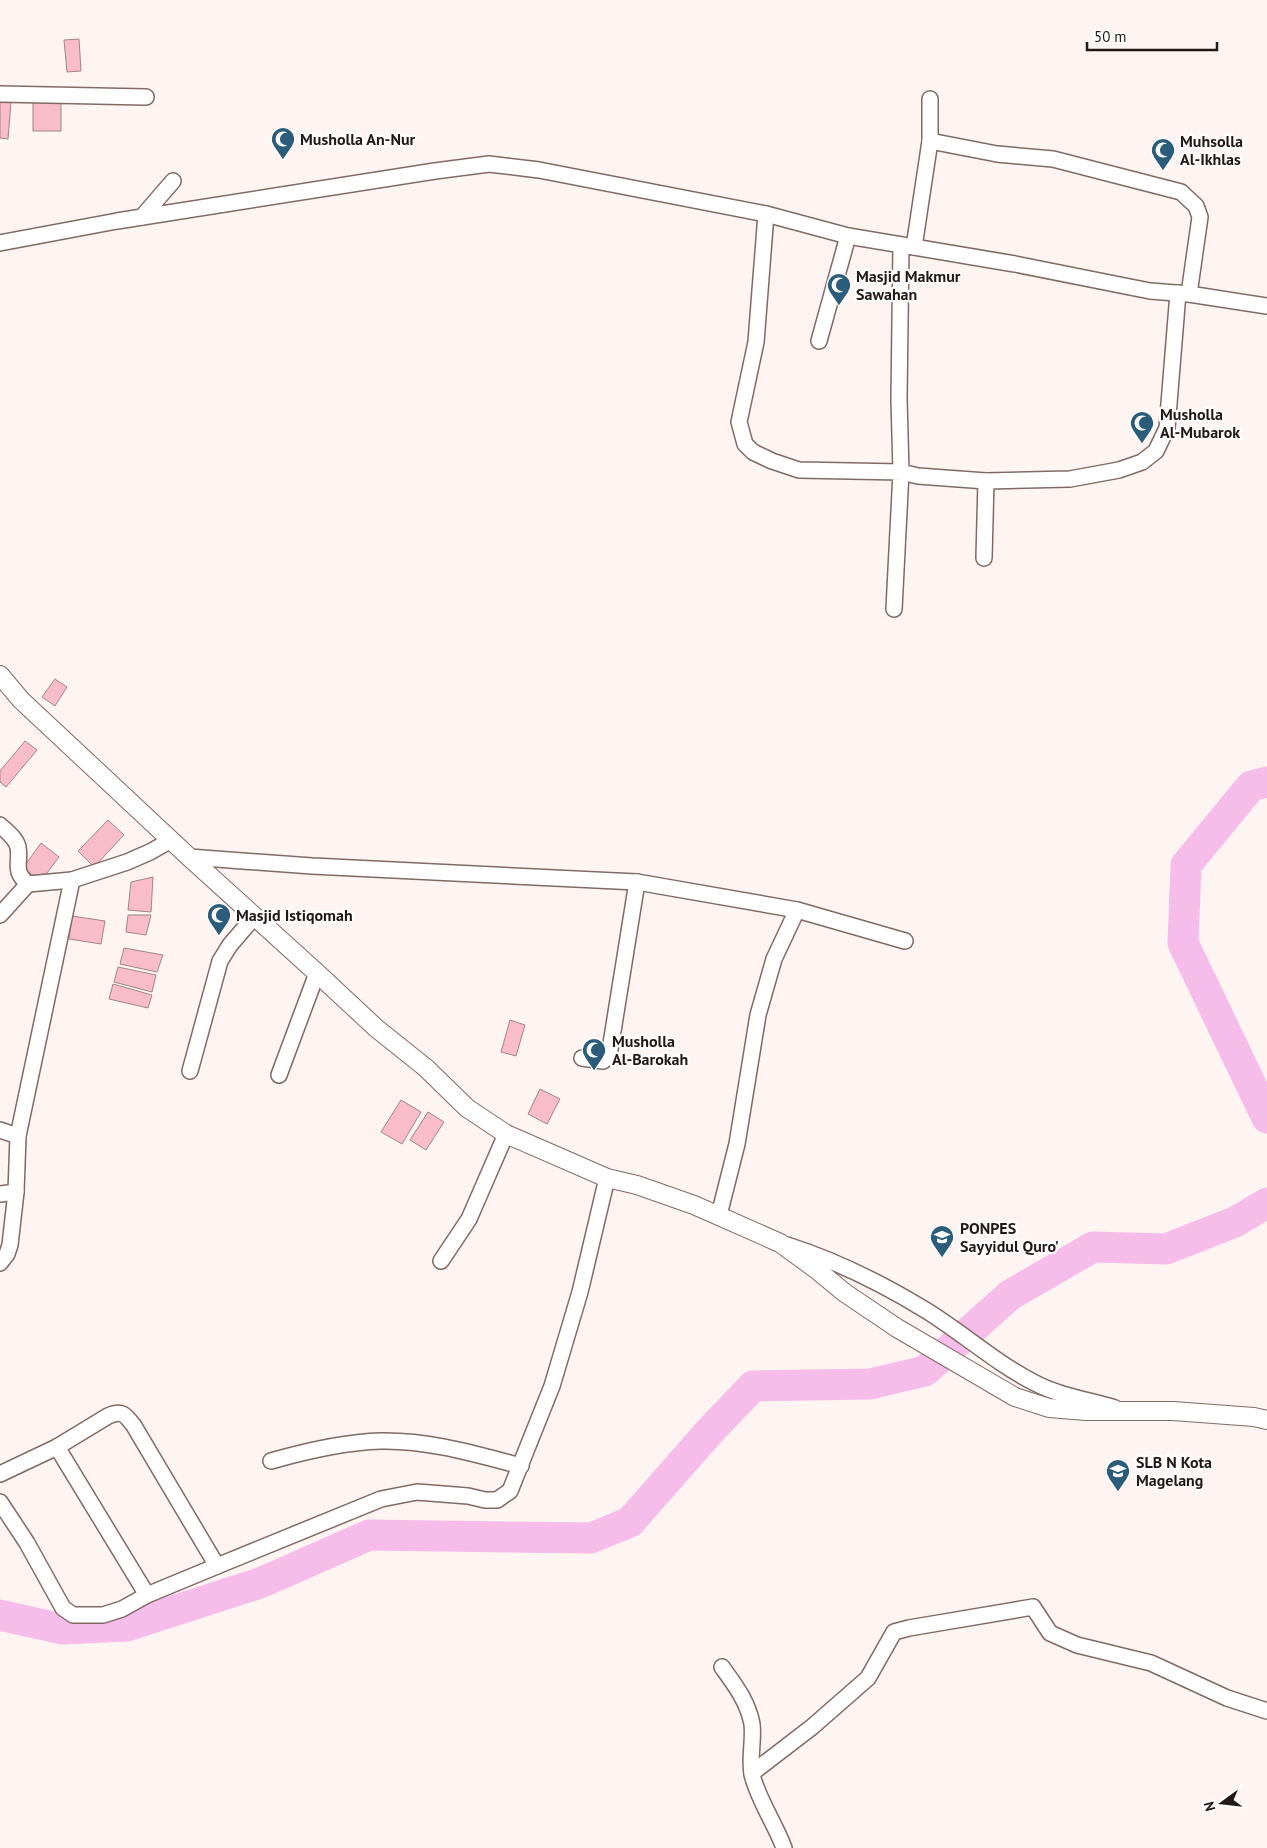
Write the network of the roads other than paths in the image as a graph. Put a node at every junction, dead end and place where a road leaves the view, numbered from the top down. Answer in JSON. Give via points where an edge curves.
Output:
{"nodes":[{"id":1,"x":0,"y":94,"type":"edge"},
{"id":2,"x":146,"y":96,"type":"dead end"},
{"id":3,"x":930,"y":99,"type":"dead end"},
{"id":4,"x":930,"y":141,"type":"junction"},
{"id":5,"x":173,"y":181,"type":"dead end"},
{"id":6,"x":766,"y":214,"type":"junction"},
{"id":7,"x":142,"y":217,"type":"junction"},
{"id":8,"x":848,"y":236,"type":"junction"},
{"id":9,"x":0,"y":242,"type":"edge"},
{"id":10,"x":907,"y":246,"type":"junction"},
{"id":11,"x":1184,"y":294,"type":"junction"},
{"id":12,"x":1267,"y":306,"type":"edge"},
{"id":13,"x":819,"y":341,"type":"dead end"},
{"id":14,"x":900,"y":472,"type":"junction"},
{"id":15,"x":986,"y":480,"type":"junction"},
{"id":16,"x":984,"y":558,"type":"dead end"},
{"id":17,"x":894,"y":610,"type":"dead end"},
{"id":18,"x":0,"y":676,"type":"edge"},
{"id":19,"x":0,"y":825,"type":"edge"},
{"id":20,"x":171,"y":840,"type":"junction"},
{"id":21,"x":189,"y":858,"type":"junction"},
{"id":22,"x":72,"y":880,"type":"junction"},
{"id":23,"x":637,"y":882,"type":"junction"},
{"id":24,"x":28,"y":884,"type":"junction"},
{"id":25,"x":797,"y":910,"type":"junction"},
{"id":26,"x":0,"y":915,"type":"edge"},
{"id":27,"x":255,"y":916,"type":"junction"},
{"id":28,"x":905,"y":941,"type":"dead end"},
{"id":29,"x":317,"y":972,"type":"junction"},
{"id":30,"x":582,"y":1058,"type":"dead end"},
{"id":31,"x":190,"y":1070,"type":"dead end"},
{"id":32,"x":279,"y":1075,"type":"dead end"},
{"id":33,"x":0,"y":1130,"type":"edge"},
{"id":34,"x":506,"y":1134,"type":"junction"},
{"id":35,"x":18,"y":1136,"type":"junction"},
{"id":36,"x":607,"y":1178,"type":"junction"},
{"id":37,"x":16,"y":1192,"type":"junction"},
{"id":38,"x":0,"y":1194,"type":"edge"},
{"id":39,"x":719,"y":1215,"type":"junction"},
{"id":40,"x":780,"y":1243,"type":"junction"},
{"id":41,"x":440,"y":1261,"type":"dead end"},
{"id":42,"x":0,"y":1263,"type":"edge"},
{"id":43,"x":1128,"y":1412,"type":"junction"},
{"id":44,"x":1267,"y":1420,"type":"edge"},
{"id":45,"x":57,"y":1447,"type":"junction"},
{"id":46,"x":271,"y":1461,"type":"dead end"},
{"id":47,"x":521,"y":1466,"type":"junction"},
{"id":48,"x":0,"y":1474,"type":"edge"},
{"id":49,"x":0,"y":1502,"type":"edge"},
{"id":50,"x":217,"y":1566,"type":"junction"},
{"id":51,"x":147,"y":1595,"type":"junction"},
{"id":52,"x":722,"y":1667,"type":"dead end"},
{"id":53,"x":1267,"y":1711,"type":"edge"},
{"id":54,"x":752,"y":1774,"type":"junction"},
{"id":55,"x":784,"y":1848,"type":"edge"}],
"edges":[{"from":1,"to":2,"type":"street"},
{"from":3,"to":4,"type":"street"},
{"from":4,"to":10,"type":"street"},
{"from":4,"to":11,"type":"street","via":[[997,154],[1053,159],[1181,192],[1196,206],[1200,217]]},
{"from":5,"to":7,"type":"street"},
{"from":6,"to":7,"type":"street","via":[[539,170],[489,164]]},
{"from":6,"to":8,"type":"street"},
{"from":6,"to":14,"type":"street","via":[[756,342],[739,422],[746,444],[765,458],[799,470]]},
{"from":7,"to":9,"type":"street"},
{"from":8,"to":10,"type":"street"},
{"from":8,"to":13,"type":"street"},
{"from":10,"to":11,"type":"street","via":[[1150,291]]},
{"from":10,"to":14,"type":"street","via":[[899,399]]},
{"from":11,"to":12,"type":"street"},
{"from":11,"to":15,"type":"street","via":[[1167,428],[1156,451],[1142,462],[1119,470],[1070,479]]},
{"from":14,"to":15,"type":"street"},
{"from":14,"to":17,"type":"street"},
{"from":15,"to":16,"type":"street"},
{"from":18,"to":20,"type":"street","via":[[21,700]]},
{"from":19,"to":24,"type":"street","via":[[16,841],[20,878]]},
{"from":20,"to":21,"type":"street"},
{"from":20,"to":22,"type":"street","via":[[135,859]]},
{"from":21,"to":23,"type":"street"},
{"from":21,"to":27,"type":"street"},
{"from":22,"to":24,"type":"street"},
{"from":22,"to":35,"type":"street"},
{"from":23,"to":25,"type":"street"},
{"from":23,"to":30,"type":"street","via":[[609,1056],[603,1061]]},
{"from":24,"to":26,"type":"street"},
{"from":25,"to":28,"type":"street"},
{"from":25,"to":39,"type":"street","via":[[774,959],[758,1015],[737,1144]]},
{"from":27,"to":29,"type":"street"},
{"from":27,"to":31,"type":"street","via":[[220,961]]},
{"from":29,"to":32,"type":"street"},
{"from":29,"to":34,"type":"street","via":[[467,1108]]},
{"from":33,"to":35,"type":"street"},
{"from":34,"to":36,"type":"street"},
{"from":34,"to":41,"type":"street","via":[[469,1219]]},
{"from":35,"to":37,"type":"street"},
{"from":36,"to":39,"type":"street"},
{"from":36,"to":47,"type":"street","via":[[580,1292],[552,1386]]},
{"from":37,"to":38,"type":"street"},
{"from":37,"to":42,"type":"street","via":[[10,1245]]},
{"from":39,"to":40,"type":"street"},
{"from":40,"to":43,"type":"street","via":[[852,1270],[928,1311],[1036,1384]]},
{"from":40,"to":43,"type":"street","via":[[897,1328],[1015,1397],[1049,1408]]},
{"from":43,"to":44,"type":"street","via":[[1173,1411]]},
{"from":45,"to":48,"type":"street"},
{"from":45,"to":50,"type":"street","via":[[108,1416],[123,1414],[134,1426]]},
{"from":45,"to":51,"type":"street"},
{"from":46,"to":47,"type":"street","via":[[308,1451],[381,1441],[455,1449]]},
{"from":47,"to":50,"type":"street","via":[[510,1491],[496,1500],[417,1492],[381,1499]]},
{"from":49,"to":51,"type":"street","via":[[68,1612],[73,1615],[103,1615]]},
{"from":50,"to":51,"type":"street"},
{"from":52,"to":54,"type":"street","via":[[748,1709],[752,1725]]},
{"from":53,"to":54,"type":"street","via":[[1227,1698],[1151,1663],[1077,1645],[1050,1633],[1033,1607],[894,1632],[868,1678]]},
{"from":54,"to":55,"type":"street"}]}
